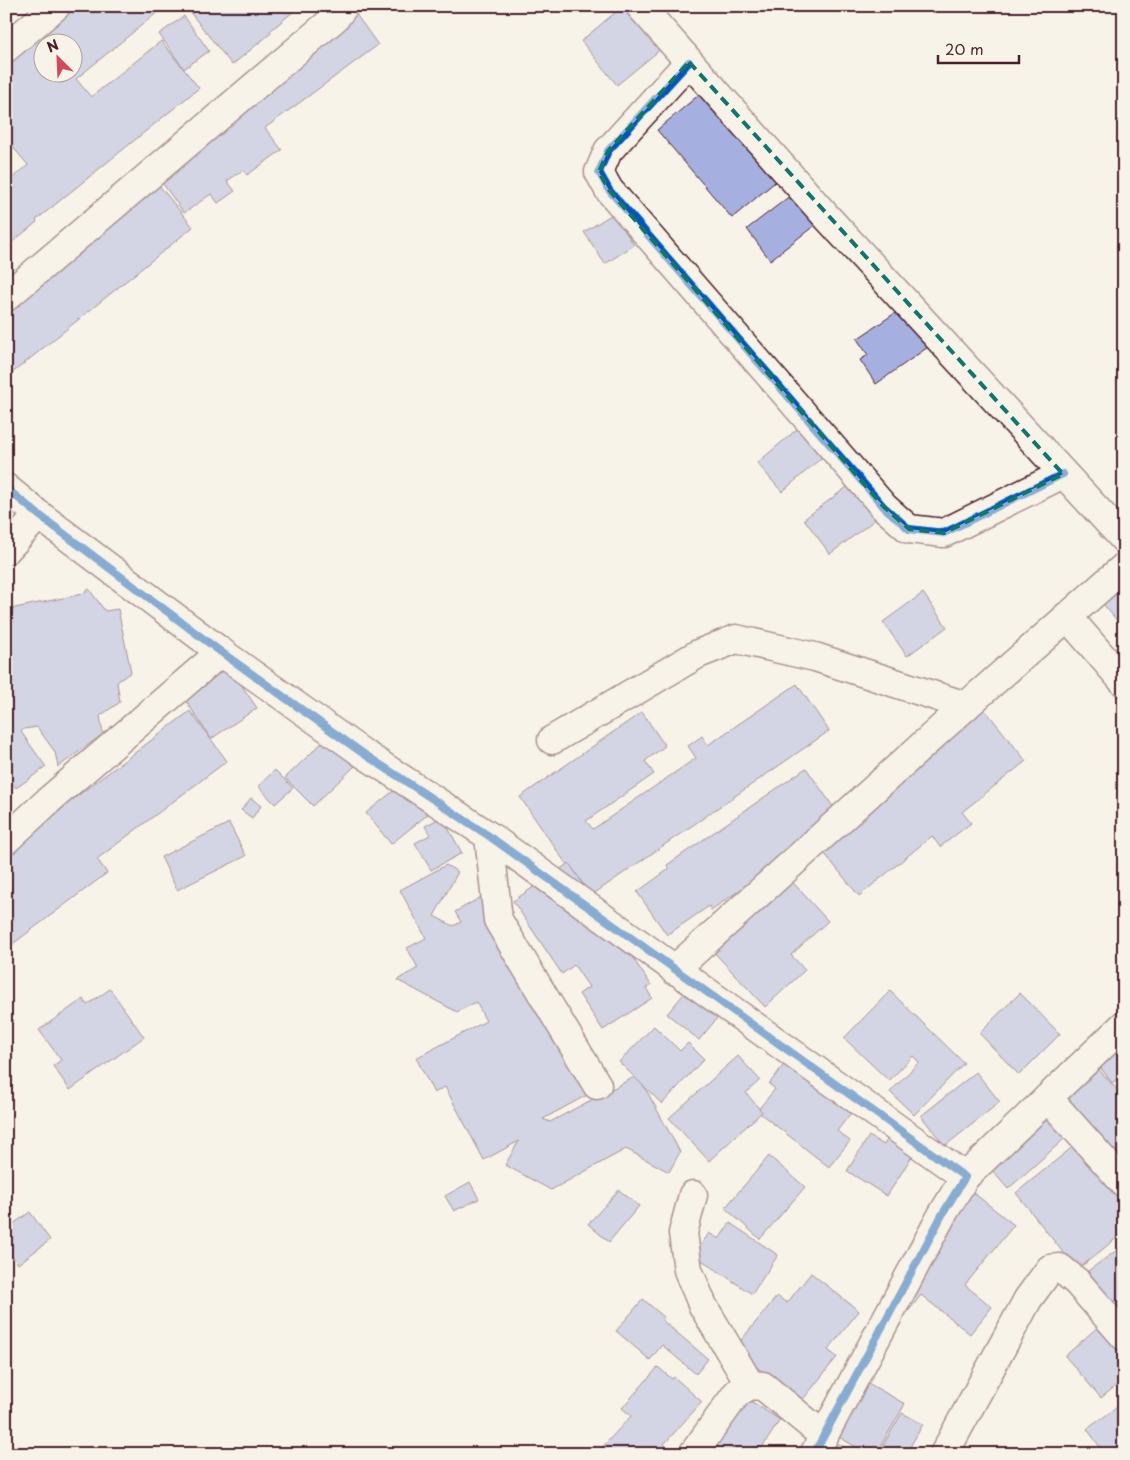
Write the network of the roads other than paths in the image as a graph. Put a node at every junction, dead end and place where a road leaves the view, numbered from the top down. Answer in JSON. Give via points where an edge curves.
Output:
{"nodes":[{"id":1,"x":56,"y":6,"type":"edge"},
{"id":2,"x":344,"y":6,"type":"edge"},
{"id":3,"x":640,"y":6,"type":"edge"},
{"id":4,"x":6,"y":48,"type":"edge"},
{"id":5,"x":689,"y":62,"type":"junction"},
{"id":6,"x":6,"y":297,"type":"edge"},
{"id":7,"x":1064,"y":474,"type":"junction"},
{"id":8,"x":6,"y":488,"type":"edge"},
{"id":9,"x":39,"y":515,"type":"junction"},
{"id":10,"x":1124,"y":539,"type":"edge"},
{"id":11,"x":6,"y":550,"type":"edge"},
{"id":12,"x":1124,"y":567,"type":"edge"},
{"id":13,"x":1067,"y":616,"type":"junction"},
{"id":14,"x":221,"y":652,"type":"junction"},
{"id":15,"x":1124,"y":682,"type":"edge"},
{"id":16,"x":966,"y":706,"type":"junction"},
{"id":17,"x":552,"y":740,"type":"dead end"},
{"id":18,"x":490,"y":836,"type":"junction"},
{"id":19,"x":6,"y":840,"type":"edge"},
{"id":20,"x":674,"y":970,"type":"junction"},
{"id":21,"x":1124,"y":1024,"type":"edge"},
{"id":22,"x":597,"y":1085,"type":"dead end"},
{"id":23,"x":1048,"y":1098,"type":"junction"},
{"id":24,"x":965,"y":1177,"type":"junction"},
{"id":25,"x":1124,"y":1183,"type":"edge"},
{"id":26,"x":693,"y":1195,"type":"dead end"},
{"id":27,"x":1124,"y":1336,"type":"edge"},
{"id":28,"x":750,"y":1385,"type":"junction"},
{"id":29,"x":819,"y":1445,"type":"edge"},
{"id":30,"x":693,"y":1454,"type":"edge"},
{"id":31,"x":944,"y":1454,"type":"edge"}],
"edges":[{"from":1,"to":4,"type":"street"},
{"from":2,"to":6,"type":"street","via":[[335,18]]},
{"from":3,"to":5,"type":"street"},
{"from":5,"to":7,"type":"street"},
{"from":5,"to":7,"type":"street","via":[[608,151],[599,172],[609,190],[884,507],[909,529],[944,533]]},
{"from":7,"to":10,"type":"street"},
{"from":8,"to":9,"type":"street"},
{"from":9,"to":11,"type":"street"},
{"from":9,"to":14,"type":"street"},
{"from":12,"to":13,"type":"street"},
{"from":13,"to":15,"type":"street"},
{"from":13,"to":16,"type":"street"},
{"from":14,"to":18,"type":"street","via":[[362,752]]},
{"from":14,"to":19,"type":"street"},
{"from":16,"to":17,"type":"street","via":[[815,657],[736,639],[698,654]]},
{"from":16,"to":20,"type":"street"},
{"from":18,"to":20,"type":"street"},
{"from":18,"to":22,"type":"street","via":[[498,920]]},
{"from":20,"to":24,"type":"street"},
{"from":21,"to":23,"type":"street"},
{"from":23,"to":24,"type":"street"},
{"from":23,"to":25,"type":"street"},
{"from":24,"to":29,"type":"street"},
{"from":26,"to":28,"type":"street","via":[[683,1233],[688,1270],[703,1306]]},
{"from":27,"to":31,"type":"street","via":[[1077,1282],[1060,1268],[1050,1269],[1028,1299]]},
{"from":28,"to":29,"type":"street","via":[[762,1386]]},
{"from":28,"to":30,"type":"street","via":[[729,1402]]}]}
